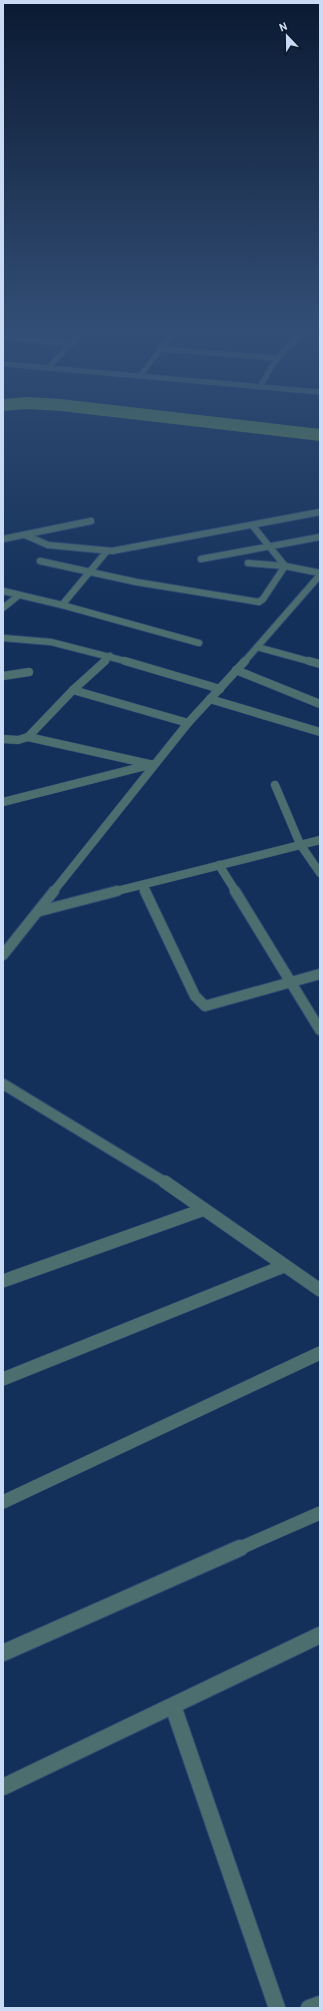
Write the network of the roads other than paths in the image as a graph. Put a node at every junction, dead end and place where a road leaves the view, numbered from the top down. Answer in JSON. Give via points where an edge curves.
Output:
{"nodes":[{"id":1,"x":320,"y":512,"type":"edge"},
{"id":2,"x":91,"y":521,"type":"dead end"},
{"id":3,"x":252,"y":525,"type":"junction"},
{"id":4,"x":25,"y":535,"type":"junction"},
{"id":5,"x":320,"y":537,"type":"edge"},
{"id":6,"x":3,"y":539,"type":"edge"},
{"id":7,"x":269,"y":546,"type":"junction"},
{"id":8,"x":107,"y":551,"type":"junction"},
{"id":9,"x":202,"y":559,"type":"dead end"},
{"id":10,"x":40,"y":561,"type":"dead end"},
{"id":11,"x":248,"y":563,"type":"dead end"},
{"id":12,"x":285,"y":566,"type":"junction"},
{"id":13,"x":88,"y":572,"type":"junction"},
{"id":14,"x":320,"y":574,"type":"edge"},
{"id":15,"x":3,"y":591,"type":"edge"},
{"id":16,"x":19,"y":595,"type":"junction"},
{"id":17,"x":62,"y":604,"type":"junction"},
{"id":18,"x":3,"y":608,"type":"edge"},
{"id":19,"x":3,"y":638,"type":"edge"},
{"id":20,"x":199,"y":643,"type":"dead end"},
{"id":21,"x":257,"y":647,"type":"junction"},
{"id":22,"x":110,"y":656,"type":"junction"},
{"id":23,"x":320,"y":664,"type":"edge"},
{"id":24,"x":236,"y":670,"type":"junction"},
{"id":25,"x":29,"y":672,"type":"dead end"},
{"id":26,"x":3,"y":676,"type":"edge"},
{"id":27,"x":220,"y":689,"type":"junction"},
{"id":28,"x":73,"y":690,"type":"junction"},
{"id":29,"x":210,"y":699,"type":"junction"},
{"id":30,"x":320,"y":704,"type":"edge"},
{"id":31,"x":188,"y":723,"type":"junction"},
{"id":32,"x":320,"y":732,"type":"edge"},
{"id":33,"x":28,"y":737,"type":"junction"},
{"id":34,"x":3,"y":739,"type":"edge"},
{"id":35,"x":154,"y":765,"type":"junction"},
{"id":36,"x":275,"y":785,"type":"dead end"},
{"id":37,"x":3,"y":802,"type":"edge"},
{"id":38,"x":320,"y":840,"type":"edge"},
{"id":39,"x":300,"y":844,"type":"junction"},
{"id":40,"x":219,"y":865,"type":"junction"},
{"id":41,"x":320,"y":873,"type":"edge"},
{"id":42,"x":142,"y":885,"type":"junction"},
{"id":43,"x":40,"y":911,"type":"junction"},
{"id":44,"x":3,"y":955,"type":"edge"},
{"id":45,"x":320,"y":974,"type":"edge"},
{"id":46,"x":290,"y":983,"type":"junction"},
{"id":47,"x":320,"y":1030,"type":"edge"},
{"id":48,"x":3,"y":1084,"type":"edge"},
{"id":49,"x":202,"y":1210,"type":"junction"},
{"id":50,"x":284,"y":1266,"type":"junction"},
{"id":51,"x":3,"y":1281,"type":"edge"},
{"id":52,"x":320,"y":1290,"type":"edge"},
{"id":53,"x":320,"y":1353,"type":"edge"},
{"id":54,"x":3,"y":1379,"type":"edge"},
{"id":55,"x":3,"y":1502,"type":"edge"},
{"id":56,"x":320,"y":1513,"type":"edge"},
{"id":57,"x":320,"y":1635,"type":"edge"},
{"id":58,"x":3,"y":1653,"type":"edge"},
{"id":59,"x":173,"y":1706,"type":"junction"},
{"id":60,"x":3,"y":1787,"type":"edge"},
{"id":61,"x":320,"y":2004,"type":"edge"},
{"id":62,"x":278,"y":2008,"type":"edge"},
{"id":63,"x":309,"y":2008,"type":"edge"}],
"edges":[{"from":1,"to":3,"type":"street"},
{"from":2,"to":4,"type":"street"},
{"from":3,"to":7,"type":"street"},
{"from":3,"to":8,"type":"street"},
{"from":4,"to":6,"type":"street"},
{"from":4,"to":8,"type":"street","via":[[48,545]]},
{"from":5,"to":7,"type":"street"},
{"from":7,"to":9,"type":"street"},
{"from":7,"to":12,"type":"street"},
{"from":8,"to":13,"type":"street"},
{"from":10,"to":13,"type":"street"},
{"from":11,"to":12,"type":"street"},
{"from":12,"to":13,"type":"street","via":[[259,602]]},
{"from":12,"to":14,"type":"street"},
{"from":13,"to":17,"type":"street"},
{"from":14,"to":21,"type":"street"},
{"from":15,"to":16,"type":"street"},
{"from":16,"to":17,"type":"street"},
{"from":16,"to":18,"type":"street"},
{"from":17,"to":20,"type":"street"},
{"from":19,"to":22,"type":"street","via":[[42,639]]},
{"from":21,"to":23,"type":"street"},
{"from":21,"to":24,"type":"street"},
{"from":22,"to":27,"type":"street"},
{"from":22,"to":28,"type":"street"},
{"from":24,"to":27,"type":"street"},
{"from":24,"to":30,"type":"street"},
{"from":25,"to":26,"type":"street"},
{"from":27,"to":29,"type":"street"},
{"from":28,"to":31,"type":"street"},
{"from":28,"to":33,"type":"street"},
{"from":29,"to":31,"type":"street"},
{"from":29,"to":32,"type":"street"},
{"from":31,"to":35,"type":"street"},
{"from":33,"to":34,"type":"street","via":[[18,740]]},
{"from":33,"to":35,"type":"street"},
{"from":35,"to":37,"type":"street"},
{"from":35,"to":43,"type":"street"},
{"from":36,"to":39,"type":"street"},
{"from":38,"to":39,"type":"street"},
{"from":39,"to":40,"type":"street"},
{"from":39,"to":41,"type":"street"},
{"from":40,"to":42,"type":"street"},
{"from":40,"to":46,"type":"street"},
{"from":42,"to":43,"type":"street"},
{"from":42,"to":46,"type":"street","via":[[199,1002],[205,1006]]},
{"from":43,"to":44,"type":"street"},
{"from":45,"to":46,"type":"street"},
{"from":46,"to":47,"type":"street"},
{"from":48,"to":49,"type":"street","via":[[152,1173]]},
{"from":49,"to":50,"type":"street"},
{"from":49,"to":51,"type":"street"},
{"from":50,"to":52,"type":"street"},
{"from":50,"to":54,"type":"street"},
{"from":53,"to":55,"type":"street"},
{"from":56,"to":58,"type":"street"},
{"from":57,"to":59,"type":"street"},
{"from":59,"to":60,"type":"street"},
{"from":59,"to":62,"type":"street"},
{"from":61,"to":63,"type":"street"}]}
